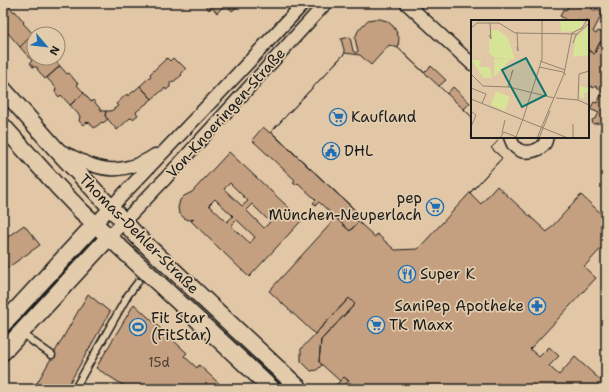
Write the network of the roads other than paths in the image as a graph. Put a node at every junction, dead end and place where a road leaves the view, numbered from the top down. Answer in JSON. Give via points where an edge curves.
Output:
{"nodes":[{"id":1,"x":304,"y":3,"type":"edge"},
{"id":2,"x":326,"y":3,"type":"edge"},
{"id":3,"x":406,"y":3,"type":"edge"},
{"id":4,"x":471,"y":63,"type":"edge"},
{"id":5,"x":3,"y":89,"type":"edge"},
{"id":6,"x":3,"y":126,"type":"edge"},
{"id":7,"x":510,"y":138,"type":"edge"},
{"id":8,"x":547,"y":138,"type":"edge"},
{"id":9,"x":170,"y":145,"type":"junction"},
{"id":10,"x":55,"y":148,"type":"junction"},
{"id":11,"x":111,"y":207,"type":"junction"},
{"id":12,"x":124,"y":222,"type":"junction"},
{"id":13,"x":95,"y":224,"type":"junction"},
{"id":14,"x":109,"y":237,"type":"junction"},
{"id":15,"x":138,"y":282,"type":"dead end"},
{"id":16,"x":3,"y":324,"type":"edge"},
{"id":17,"x":22,"y":332,"type":"junction"},
{"id":18,"x":3,"y":352,"type":"edge"},
{"id":19,"x":52,"y":355,"type":"dead end"},
{"id":20,"x":77,"y":385,"type":"dead end"},
{"id":21,"x":272,"y":389,"type":"edge"},
{"id":22,"x":300,"y":389,"type":"edge"}],
"edges":[{"from":1,"to":9,"type":"street","name":"Von-Knoeringen-Straße"},
{"from":2,"to":12,"type":"street","name":"Von-Knoeringen-Straße"},
{"from":3,"to":4,"type":"street"},
{"from":5,"to":10,"type":"main road","name":"Thomas-Dehler-Straße"},
{"from":6,"to":13,"type":"main road","name":"Thomas-Dehler-Straße"},
{"from":7,"to":8,"type":"street","via":[[519,151],[526,152],[540,148]]},
{"from":9,"to":10,"type":"street","name":"Von-Knoeringen-Straße","via":[[147,160],[115,170],[86,162]]},
{"from":9,"to":11,"type":"street","name":"Von-Knoeringen-Straße"},
{"from":10,"to":11,"type":"main road","name":"Thomas-Dehler-Straße"},
{"from":11,"to":12,"type":"main road","name":"Thomas-Dehler-Straße"},
{"from":11,"to":13,"type":"street","name":"Von-Knoeringen-Straße"},
{"from":12,"to":14,"type":"street","name":"Von-Knoeringen-Straße"},
{"from":12,"to":22,"type":"main road","name":"Thomas-Dehler-Straße"},
{"from":13,"to":14,"type":"main road","name":"Thomas-Dehler-Straße"},
{"from":13,"to":16,"type":"main road","name":"Von-Knoeringen-Straße"},
{"from":14,"to":17,"type":"main road"},
{"from":14,"to":21,"type":"main road","name":"Thomas-Dehler-Straße"},
{"from":15,"to":20,"type":"lane"},
{"from":17,"to":18,"type":"main road"},
{"from":17,"to":19,"type":"lane"}]}
